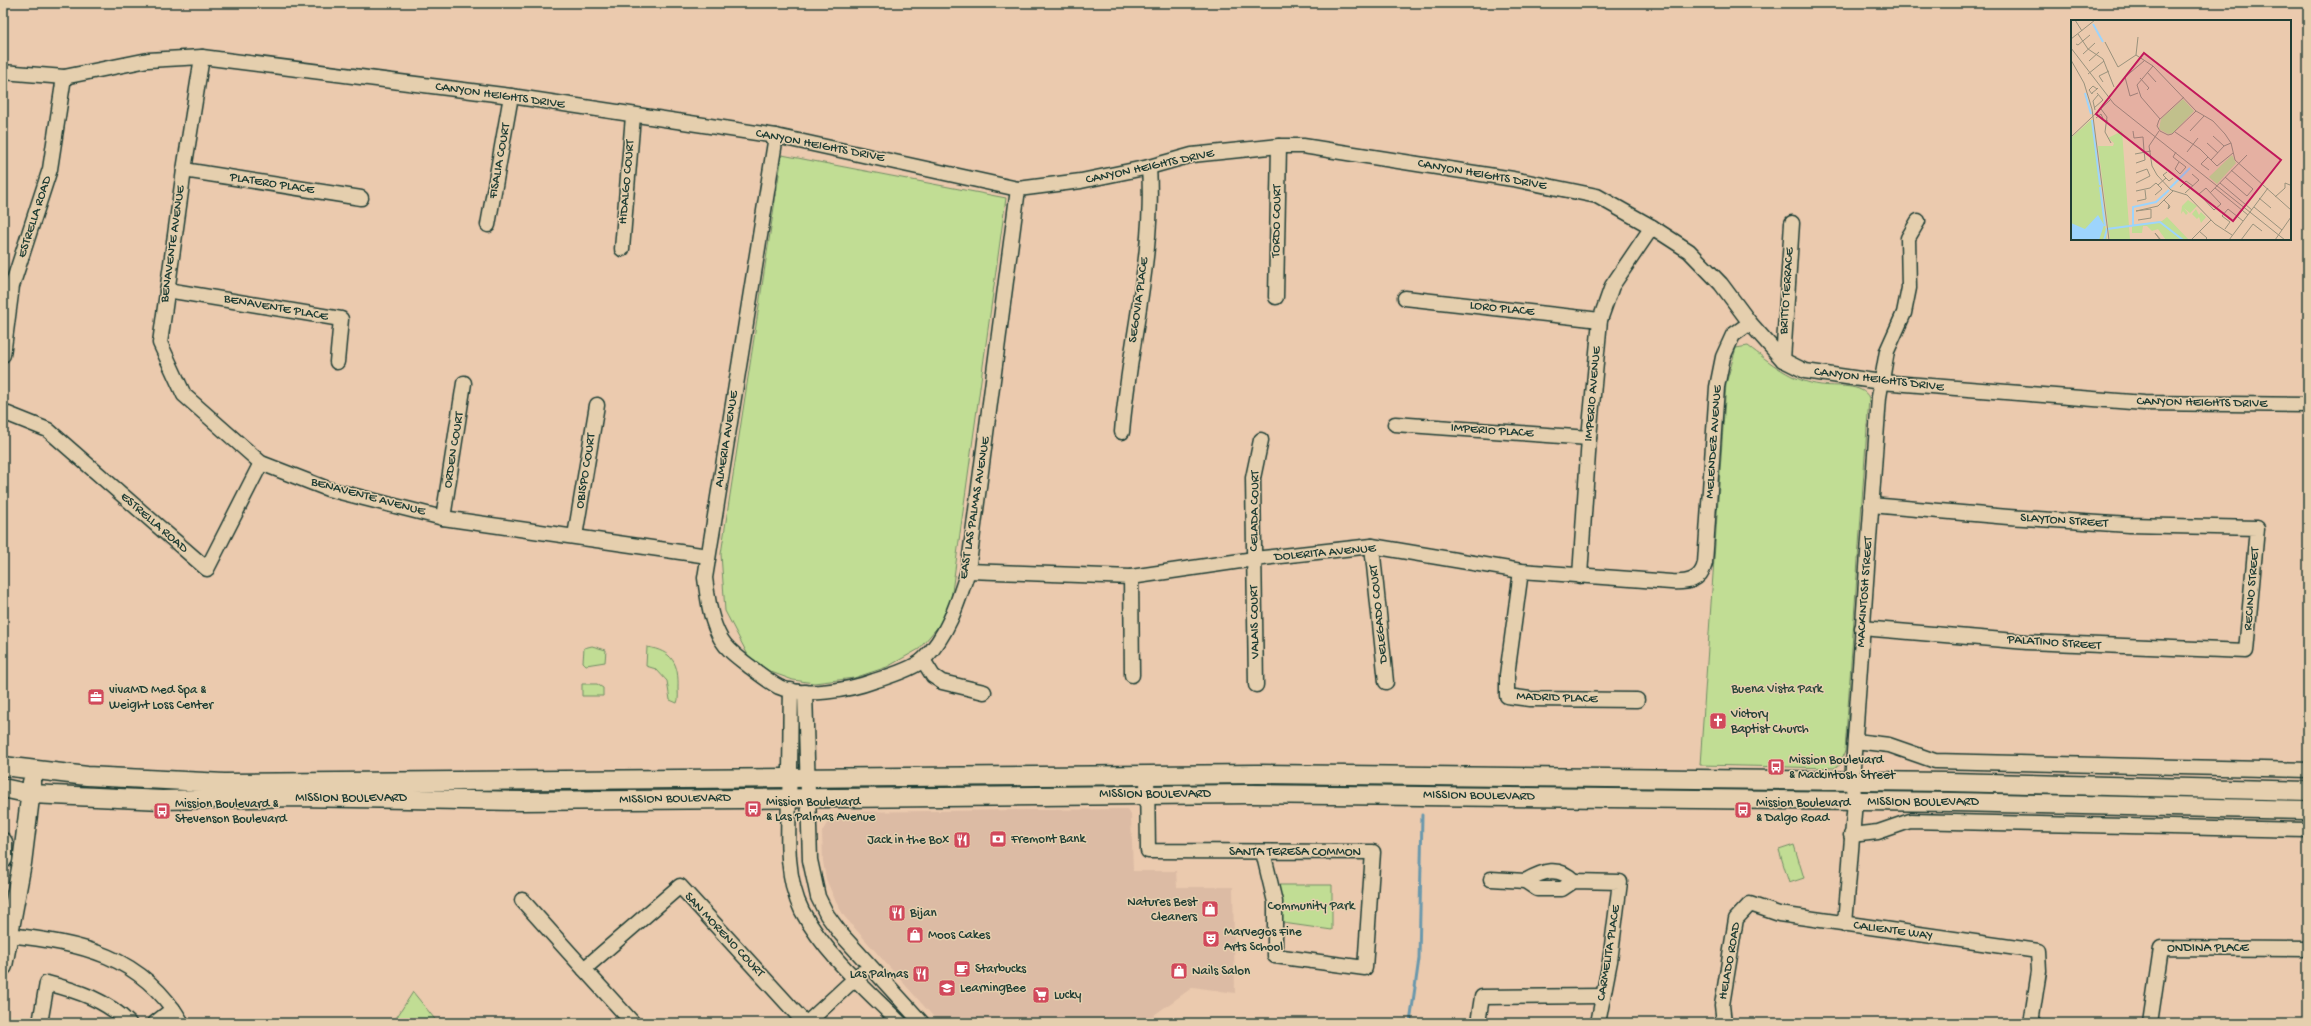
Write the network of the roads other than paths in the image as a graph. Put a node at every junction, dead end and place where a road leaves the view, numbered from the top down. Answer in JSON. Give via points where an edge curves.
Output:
{"nodes":[{"id":1,"x":202,"y":57,"type":"junction"},
{"id":2,"x":3,"y":72,"type":"edge"},
{"id":3,"x":64,"y":77,"type":"junction"},
{"id":4,"x":511,"y":96,"type":"junction"},
{"id":5,"x":633,"y":116,"type":"junction"},
{"id":6,"x":776,"y":136,"type":"junction"},
{"id":7,"x":1279,"y":146,"type":"junction"},
{"id":8,"x":1149,"y":167,"type":"junction"},
{"id":9,"x":184,"y":170,"type":"junction"},
{"id":10,"x":1018,"y":188,"type":"junction"},
{"id":11,"x":361,"y":198,"type":"dead end"},
{"id":12,"x":1918,"y":221,"type":"dead end"},
{"id":13,"x":1792,"y":223,"type":"dead end"},
{"id":14,"x":488,"y":225,"type":"dead end"},
{"id":15,"x":1652,"y":227,"type":"junction"},
{"id":16,"x":622,"y":249,"type":"dead end"},
{"id":17,"x":167,"y":290,"type":"junction"},
{"id":18,"x":1276,"y":297,"type":"dead end"},
{"id":19,"x":1405,"y":298,"type":"dead end"},
{"id":20,"x":1600,"y":320,"type":"junction"},
{"id":21,"x":1750,"y":323,"type":"junction"},
{"id":22,"x":3,"y":355,"type":"edge"},
{"id":23,"x":1782,"y":360,"type":"junction"},
{"id":24,"x":337,"y":362,"type":"dead end"},
{"id":25,"x":1881,"y":382,"type":"junction"},
{"id":26,"x":464,"y":383,"type":"dead end"},
{"id":27,"x":597,"y":405,"type":"dead end"},
{"id":28,"x":2308,"y":405,"type":"edge"},
{"id":29,"x":3,"y":412,"type":"edge"},
{"id":30,"x":1395,"y":424,"type":"dead end"},
{"id":31,"x":1122,"y":432,"type":"dead end"},
{"id":32,"x":1589,"y":438,"type":"junction"},
{"id":33,"x":1261,"y":440,"type":"dead end"},
{"id":34,"x":261,"y":463,"type":"junction"},
{"id":35,"x":1871,"y":505,"type":"junction"},
{"id":36,"x":443,"y":518,"type":"junction"},
{"id":37,"x":2257,"y":528,"type":"joint"},
{"id":38,"x":575,"y":536,"type":"junction"},
{"id":39,"x":1372,"y":546,"type":"junction"},
{"id":40,"x":708,"y":556,"type":"junction"},
{"id":41,"x":1254,"y":559,"type":"junction"},
{"id":42,"x":968,"y":570,"type":"junction"},
{"id":43,"x":1521,"y":570,"type":"junction"},
{"id":44,"x":1702,"y":572,"type":"joint"},
{"id":45,"x":1580,"y":576,"type":"junction"},
{"id":46,"x":1131,"y":577,"type":"junction"},
{"id":47,"x":1862,"y":628,"type":"junction"},
{"id":48,"x":2246,"y":651,"type":"joint"},
{"id":49,"x":923,"y":660,"type":"junction"},
{"id":50,"x":1132,"y":674,"type":"dead end"},
{"id":51,"x":1386,"y":682,"type":"dead end"},
{"id":52,"x":1256,"y":685,"type":"dead end"},
{"id":53,"x":798,"y":691,"type":"junction"},
{"id":54,"x":984,"y":692,"type":"dead end"},
{"id":55,"x":1637,"y":700,"type":"dead end"},
{"id":56,"x":1855,"y":741,"type":"junction"},
{"id":57,"x":3,"y":766,"type":"edge"},
{"id":58,"x":2308,"y":770,"type":"edge"},
{"id":59,"x":34,"y":771,"type":"junction"},
{"id":60,"x":1147,"y":775,"type":"junction"},
{"id":61,"x":789,"y":778,"type":"junction"},
{"id":62,"x":807,"y":778,"type":"junction"},
{"id":63,"x":1852,"y":781,"type":"junction"},
{"id":64,"x":3,"y":791,"type":"edge"},
{"id":65,"x":2308,"y":791,"type":"edge"},
{"id":66,"x":31,"y":794,"type":"junction"},
{"id":67,"x":1147,"y":794,"type":"junction"},
{"id":68,"x":808,"y":797,"type":"junction"},
{"id":69,"x":789,"y":798,"type":"junction"},
{"id":70,"x":1855,"y":801,"type":"junction"},
{"id":71,"x":2308,"y":810,"type":"edge"},
{"id":72,"x":2308,"y":830,"type":"edge"},
{"id":73,"x":1851,"y":835,"type":"junction"},
{"id":74,"x":3,"y":842,"type":"edge"},
{"id":75,"x":1263,"y":852,"type":"junction"},
{"id":76,"x":3,"y":859,"type":"edge"},
{"id":77,"x":1491,"y":879,"type":"dead end"},
{"id":78,"x":522,"y":900,"type":"dead end"},
{"id":79,"x":1750,"y":904,"type":"joint"},
{"id":80,"x":1845,"y":924,"type":"junction"},
{"id":81,"x":5,"y":935,"type":"edge"},
{"id":82,"x":2308,"y":949,"type":"edge"},
{"id":83,"x":3,"y":966,"type":"edge"},
{"id":84,"x":869,"y":966,"type":"junction"},
{"id":85,"x":584,"y":969,"type":"junction"},
{"id":86,"x":855,"y":979,"type":"junction"},
{"id":87,"x":1602,"y":996,"type":"junction"},
{"id":88,"x":174,"y":1009,"type":"junction"},
{"id":89,"x":122,"y":1020,"type":"edge"},
{"id":90,"x":40,"y":1023,"type":"edge"},
{"id":91,"x":155,"y":1023,"type":"edge"},
{"id":92,"x":182,"y":1023,"type":"edge"},
{"id":93,"x":633,"y":1023,"type":"edge"},
{"id":94,"x":806,"y":1023,"type":"edge"},
{"id":95,"x":900,"y":1023,"type":"edge"},
{"id":96,"x":922,"y":1023,"type":"edge"},
{"id":97,"x":1478,"y":1023,"type":"edge"},
{"id":98,"x":1598,"y":1023,"type":"edge"},
{"id":99,"x":1724,"y":1023,"type":"edge"},
{"id":100,"x":2031,"y":1023,"type":"edge"},
{"id":101,"x":2150,"y":1023,"type":"edge"}],
"edges":[{"from":1,"to":3,"type":"street","name":"CANYON HEIGHTS DRIVE","via":[[148,60]]},
{"from":1,"to":4,"type":"street","name":"CANYON HEIGHTS DRIVE"},
{"from":1,"to":9,"type":"street","name":"BENAVENTE AVENUE"},
{"from":2,"to":3,"type":"street","name":"CANYON HEIGHTS DRIVE"},
{"from":3,"to":22,"type":"street","name":"ESTRELLA ROAD","via":[[50,169],[12,286]]},
{"from":4,"to":5,"type":"street","name":"CANYON HEIGHTS DRIVE"},
{"from":4,"to":14,"type":"street","name":"FISALIA COURT"},
{"from":5,"to":6,"type":"street","name":"CANYON HEIGHTS DRIVE"},
{"from":5,"to":16,"type":"street","name":"HIDALGO COURT"},
{"from":6,"to":10,"type":"street","name":"CANYON HEIGHTS DRIVE"},
{"from":6,"to":40,"type":"street","name":"ALMERIA AVENUE"},
{"from":7,"to":8,"type":"street","name":"CANYON HEIGHTS DRIVE","via":[[1192,155]]},
{"from":7,"to":15,"type":"street","name":"CANYON HEIGHTS DRIVE","via":[[1303,146],[1505,178],[1597,196]]},
{"from":7,"to":18,"type":"street","name":"TORDO COURT"},
{"from":8,"to":10,"type":"street","name":"CANYON HEIGHTS DRIVE","via":[[1081,181]]},
{"from":8,"to":31,"type":"street","name":"SEGOVIA PLACE","via":[[1150,224]]},
{"from":9,"to":11,"type":"street","name":"PLATERO PLACE"},
{"from":9,"to":17,"type":"street","name":"BENAVENTE AVENUE"},
{"from":10,"to":42,"type":"street","name":"EAST LAS PALMAS AVENUE"},
{"from":12,"to":25,"type":"street","name":"MACKINTOSH STREET","via":[[1908,238],[1909,288],[1904,313],[1887,351]]},
{"from":13,"to":23,"type":"street","name":"BRITTO TERRACE"},
{"from":15,"to":20,"type":"street","name":"IMPERIO AVENUE","via":[[1612,286]]},
{"from":15,"to":21,"type":"street","name":"CANYON HEIGHTS DRIVE","via":[[1690,251],[1721,284]]},
{"from":17,"to":24,"type":"street","name":"BENAVENTE PLACE","via":[[342,319]]},
{"from":17,"to":34,"type":"street","name":"BENAVENTE AVENUE","via":[[160,344],[184,395]]},
{"from":19,"to":20,"type":"street","name":"LORO PLACE"},
{"from":20,"to":32,"type":"street","name":"IMPERIO AVENUE"},
{"from":21,"to":23,"type":"street","name":"CANYON HEIGHTS DRIVE"},
{"from":21,"to":44,"type":"street","name":"MELENDEZ AVENUE","via":[[1733,335],[1721,365]]},
{"from":23,"to":25,"type":"street","name":"CANYON HEIGHTS DRIVE","via":[[1805,371]]},
{"from":25,"to":28,"type":"street","name":"CANYON HEIGHTS DRIVE","via":[[2144,403]]},
{"from":25,"to":35,"type":"street","name":"MACKINTOSH STREET"},
{"from":26,"to":36,"type":"street","name":"ORDEN COURT"},
{"from":27,"to":38,"type":"street","name":"OBISPO COURT"},
{"from":29,"to":34,"type":"street","name":"ESTRELLA ROAD","via":[[48,430],[207,569]]},
{"from":30,"to":32,"type":"street","name":"IMPERIO PLACE"},
{"from":32,"to":45,"type":"street","name":"IMPERIO AVENUE"},
{"from":33,"to":41,"type":"street","name":"CELADA COURT","via":[[1253,478]]},
{"from":34,"to":36,"type":"street","name":"BENAVENTE AVENUE","via":[[328,489]]},
{"from":35,"to":37,"type":"street","name":"SLAYTON STREET","via":[[2121,525]]},
{"from":35,"to":47,"type":"street","name":"MACKINTOSH STREET"},
{"from":36,"to":38,"type":"street","name":"BENAVENTE AVENUE"},
{"from":37,"to":48,"type":"street","name":"RECINO STREET"},
{"from":38,"to":40,"type":"street","name":"BENAVENTE AVENUE"},
{"from":39,"to":41,"type":"street","name":"DOLERITA AVENUE"},
{"from":39,"to":43,"type":"street","name":"DOLERITA AVENUE"},
{"from":39,"to":51,"type":"street","name":"DELEGADO COURT"},
{"from":40,"to":53,"type":"street","name":"ALMERIA AVENUE","via":[[705,578],[709,609],[722,640],[732,653],[755,671],[779,687]]},
{"from":41,"to":46,"type":"street","name":"DOLERITA AVENUE"},
{"from":41,"to":52,"type":"street","name":"VALAIS COURT"},
{"from":42,"to":46,"type":"street","name":"DOLERITA AVENUE"},
{"from":42,"to":49,"type":"street","name":"EAST LAS PALMAS AVENUE","via":[[956,609],[942,635]]},
{"from":43,"to":45,"type":"street","name":"DOLERITA AVENUE"},
{"from":43,"to":55,"type":"street","name":"MADRID PLACE","via":[[1507,675],[1507,696],[1530,699]]},
{"from":44,"to":45,"type":"street","name":"DOLERITA AVENUE","via":[[1695,579],[1680,582]]},
{"from":46,"to":50,"type":"street"},
{"from":47,"to":48,"type":"street","name":"PALATINO STREET","via":[[2035,642]]},
{"from":47,"to":56,"type":"street","name":"MACKINTOSH STREET"},
{"from":49,"to":53,"type":"street","name":"EAST LAS PALMAS AVENUE","via":[[865,685]]},
{"from":49,"to":54,"type":"street","via":[[933,676],[942,682]]},
{"from":53,"to":61,"type":"street"},
{"from":53,"to":62,"type":"street"},
{"from":56,"to":58,"type":"street","via":[[1889,745],[1935,761]]},
{"from":56,"to":63,"type":"street","name":"MACKINTOSH STREET"},
{"from":57,"to":59,"type":"main road","name":"MISSION BOULEVARD"},
{"from":59,"to":61,"type":"main road","name":"MISSION BOULEVARD","via":[[224,783]]},
{"from":59,"to":64,"type":"main road"},
{"from":59,"to":66,"type":"main road"},
{"from":60,"to":62,"type":"main road","name":"MISSION BOULEVARD"},
{"from":60,"to":63,"type":"main road","name":"MISSION BOULEVARD"},
{"from":60,"to":67,"type":"street"},
{"from":61,"to":62,"type":"main road","name":"MISSION BOULEVARD"},
{"from":61,"to":69,"type":"street"},
{"from":62,"to":68,"type":"street"},
{"from":63,"to":65,"type":"main road","name":"MISSION BOULEVARD"},
{"from":63,"to":70,"type":"street","name":"MACKINTOSH STREET"},
{"from":64,"to":66,"type":"main road","name":"MISSION BOULEVARD"},
{"from":66,"to":69,"type":"main road","name":"MISSION BOULEVARD","via":[[162,800],[299,797],[487,800]]},
{"from":66,"to":81,"type":"main road","via":[[22,862]]},
{"from":67,"to":68,"type":"main road","name":"MISSION BOULEVARD"},
{"from":67,"to":70,"type":"main road","name":"MISSION BOULEVARD"},
{"from":67,"to":75,"type":"street","name":"SANTA TERESA COMMON","via":[[1148,851]]},
{"from":68,"to":69,"type":"main road","name":"MISSION BOULEVARD"},
{"from":68,"to":84,"type":"street","via":[[810,860],[818,897],[841,934]]},
{"from":69,"to":86,"type":"street","via":[[787,817],[790,856],[797,898],[816,932]]},
{"from":70,"to":71,"type":"main road","name":"MISSION BOULEVARD"},
{"from":70,"to":73,"type":"street","name":"MACKINTOSH STREET"},
{"from":72,"to":73,"type":"street","name":"MISSION BOULEVARD","via":[[1910,821],[1878,832]]},
{"from":73,"to":80,"type":"street","name":"MACKINTOSH STREET"},
{"from":74,"to":76,"type":"main road"},
{"from":75,"to":75,"type":"street","name":"SANTA TERESA COMMON","via":[[1275,902],[1275,956],[1365,968],[1373,852]]},
{"from":77,"to":87,"type":"street","name":"CARMELITA PLACE","via":[[1525,881],[1537,889],[1562,888],[1574,881],[1620,882],[1610,961]]},
{"from":78,"to":85,"type":"street"},
{"from":79,"to":80,"type":"street","name":"CALIENTE WAY","via":[[1779,914]]},
{"from":79,"to":99,"type":"street","name":"HELADO ROAD","via":[[1736,919],[1722,1005]]},
{"from":80,"to":100,"type":"street","name":"CALIENTE WAY","via":[[2038,951],[2039,970]]},
{"from":81,"to":83,"type":"main road"},
{"from":81,"to":88,"type":"street","via":[[69,943],[110,956],[146,979]]},
{"from":82,"to":101,"type":"street","name":"ONDINA PLACE","via":[[2161,948]]},
{"from":84,"to":86,"type":"street"},
{"from":84,"to":96,"type":"street"},
{"from":85,"to":93,"type":"street"},
{"from":85,"to":94,"type":"street","name":"SAN MORENO COURT","via":[[680,886]]},
{"from":86,"to":94,"type":"street"},
{"from":86,"to":95,"type":"street"},
{"from":87,"to":97,"type":"street","via":[[1482,998]]},
{"from":87,"to":98,"type":"street","name":"CARMELITA PLACE"},
{"from":88,"to":91,"type":"street"},
{"from":88,"to":92,"type":"street"},
{"from":89,"to":90,"type":"street","via":[[102,1002],[77,990],[47,984]]}]}
